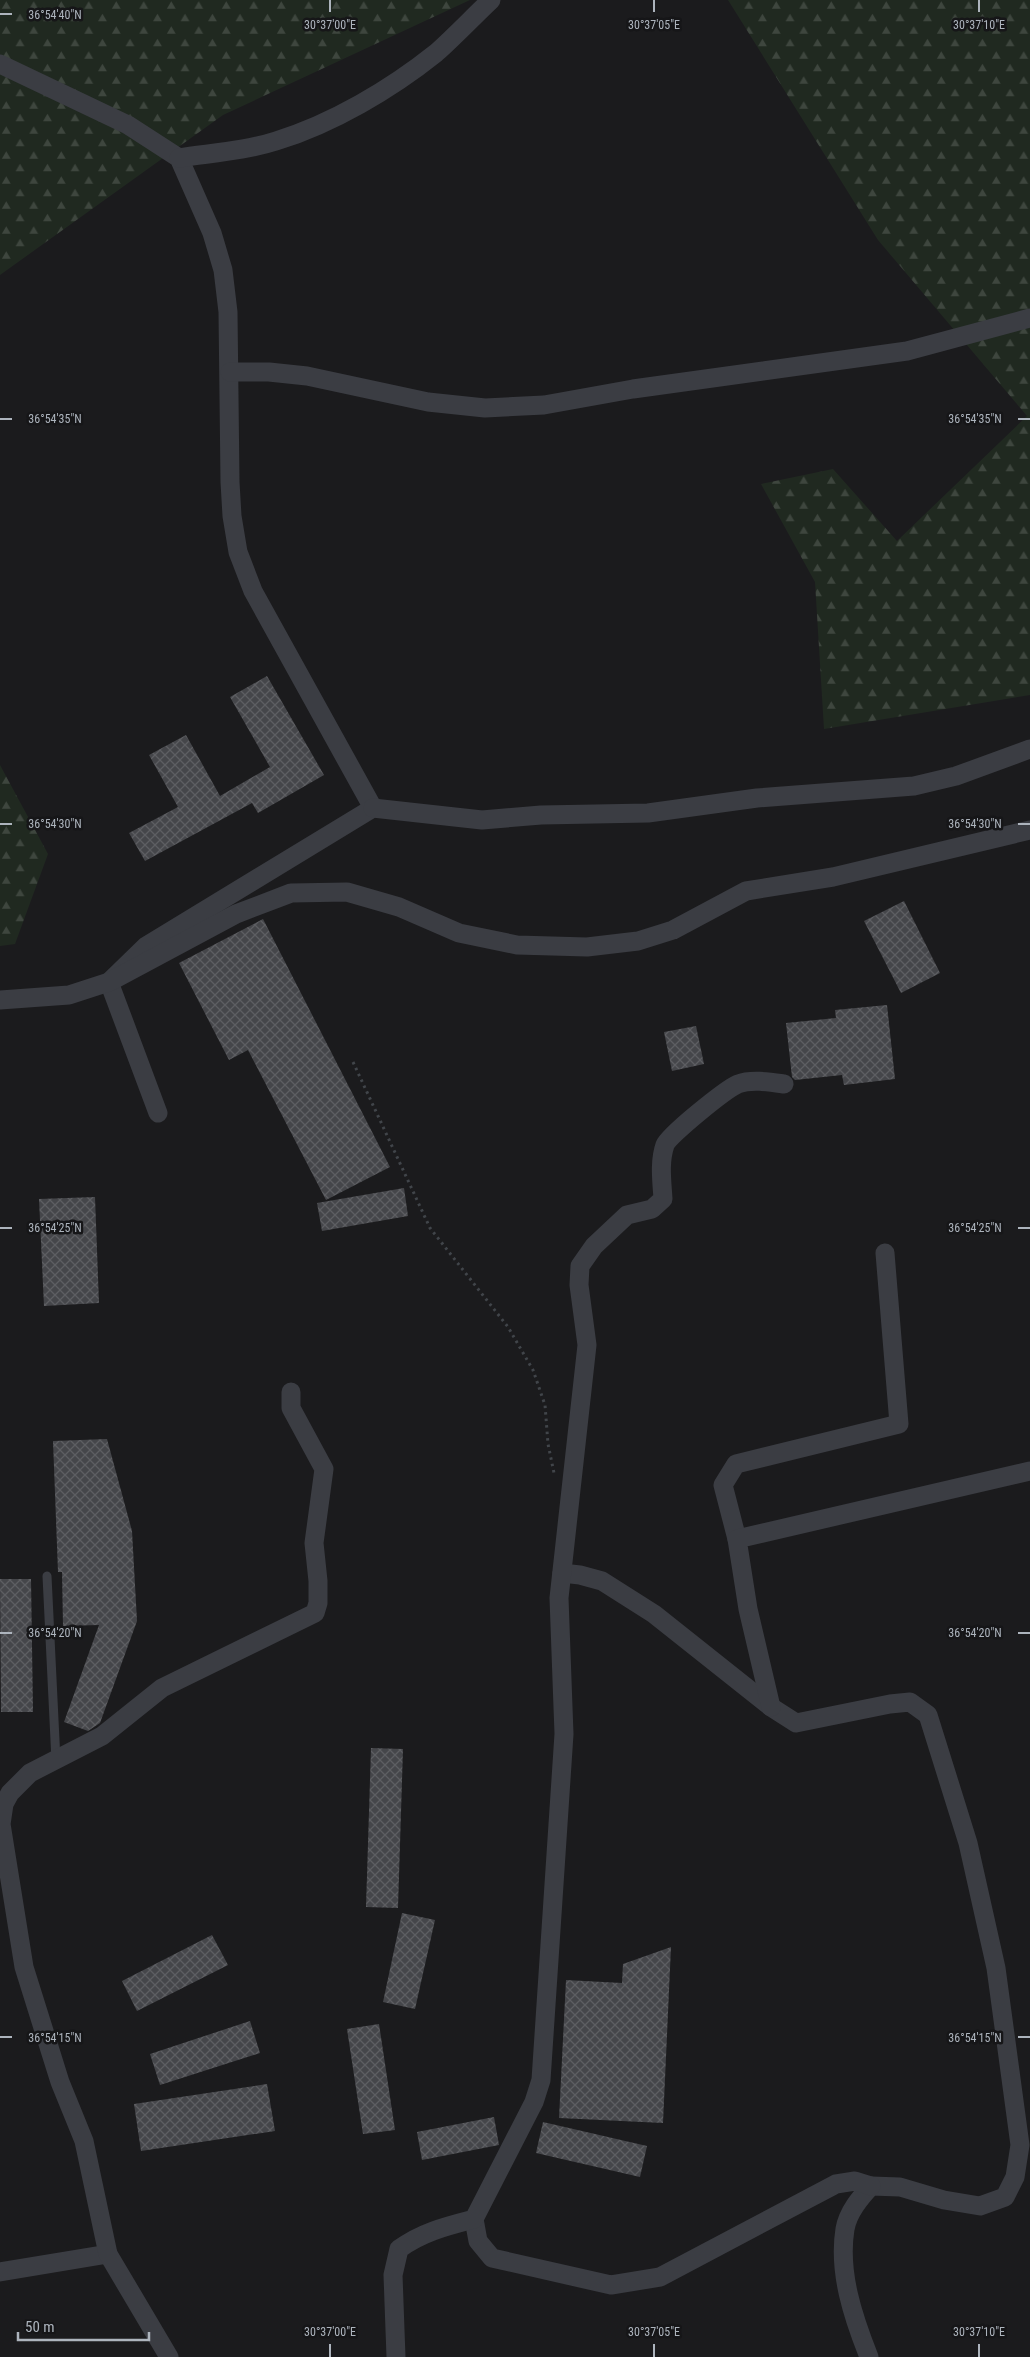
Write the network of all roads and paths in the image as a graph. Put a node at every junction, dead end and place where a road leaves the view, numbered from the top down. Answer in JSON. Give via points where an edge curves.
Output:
{"nodes":[{"id":1,"x":491,"y":0,"type":"edge"},
{"id":2,"x":0,"y":64,"type":"edge"},
{"id":3,"x":179,"y":158,"type":"junction"},
{"id":4,"x":1030,"y":318,"type":"edge"},
{"id":5,"x":230,"y":372,"type":"junction"},
{"id":6,"x":1030,"y":749,"type":"edge"},
{"id":7,"x":373,"y":808,"type":"junction"},
{"id":8,"x":1030,"y":830,"type":"edge"},
{"id":9,"x":110,"y":982,"type":"junction"},
{"id":10,"x":0,"y":1000,"type":"edge"},
{"id":11,"x":352,"y":1062,"type":"dead end"},
{"id":12,"x":784,"y":1084,"type":"dead end"},
{"id":13,"x":158,"y":1113,"type":"dead end"},
{"id":14,"x":885,"y":1253,"type":"dead end"},
{"id":15,"x":292,"y":1392,"type":"dead end"},
{"id":16,"x":1030,"y":1472,"type":"edge"},
{"id":17,"x":555,"y":1479,"type":"dead end"},
{"id":18,"x":737,"y":1539,"type":"junction"},
{"id":19,"x":562,"y":1573,"type":"junction"},
{"id":20,"x":47,"y":1576,"type":"dead end"},
{"id":21,"x":771,"y":1707,"type":"junction"},
{"id":22,"x":56,"y":1761,"type":"junction"},
{"id":23,"x":2,"y":1804,"type":"edge"},
{"id":24,"x":1025,"y":2138,"type":"edge"},
{"id":25,"x":871,"y":2186,"type":"junction"},
{"id":26,"x":474,"y":2219,"type":"junction"},
{"id":27,"x":108,"y":2254,"type":"junction"},
{"id":28,"x":0,"y":2272,"type":"edge"},
{"id":29,"x":169,"y":2357,"type":"edge"},
{"id":30,"x":396,"y":2357,"type":"edge"},
{"id":31,"x":869,"y":2357,"type":"edge"}],
"edges":[{"from":1,"to":3,"type":"street","via":[[436,53],[341,114],[275,142]]},
{"from":2,"to":3,"type":"street","via":[[128,125]]},
{"from":3,"to":5,"type":"street","via":[[212,233],[223,270]]},
{"from":4,"to":5,"type":"street","via":[[907,351],[633,389],[544,405],[485,408],[428,402],[307,376]]},
{"from":5,"to":7,"type":"street","via":[[230,482],[238,552],[253,591]]},
{"from":6,"to":7,"type":"street","via":[[956,776],[914,786],[757,798],[648,812],[482,820]]},
{"from":7,"to":9,"type":"street","via":[[146,946]]},
{"from":8,"to":9,"type":"street","via":[[833,877],[746,891],[673,930],[638,941],[587,947],[517,945],[459,933],[399,907],[347,892],[291,893],[236,914]]},
{"from":9,"to":10,"type":"street","via":[[69,995]]},
{"from":9,"to":13,"type":"street"},
{"from":11,"to":17,"type":"path","via":[[430,1228],[508,1327],[533,1370],[545,1405]]},
{"from":12,"to":19,"type":"street","via":[[738,1084],[714,1099],[665,1144],[661,1171],[663,1199],[652,1209],[627,1215],[594,1246],[580,1266],[579,1285],[587,1345]]},
{"from":14,"to":18,"type":"street","via":[[899,1424],[736,1464],[723,1485]]},
{"from":15,"to":22,"type":"street","via":[[292,1408],[324,1469],[314,1543],[318,1581],[315,1613],[162,1688],[102,1736]]},
{"from":16,"to":18,"type":"street"},
{"from":18,"to":21,"type":"street","via":[[748,1609]]},
{"from":19,"to":21,"type":"street","via":[[602,1581],[654,1614]]},
{"from":19,"to":26,"type":"street","via":[[559,1598],[564,1734],[541,2080],[534,2102]]},
{"from":20,"to":22,"type":"lane"},
{"from":21,"to":24,"type":"street","via":[[796,1723],[910,1702],[928,1715],[968,1843],[996,1968]]},
{"from":22,"to":23,"type":"street","via":[[30,1774]]},
{"from":23,"to":27,"type":"street","via":[[1,1824],[24,1968],[60,2082],[84,2141]]},
{"from":24,"to":25,"type":"street","via":[[1015,2177],[1005,2197],[980,2206],[900,2187]]},
{"from":25,"to":26,"type":"street","via":[[855,2181],[836,2184],[660,2277],[611,2285],[492,2258],[478,2241]]},
{"from":25,"to":31,"type":"street","via":[[856,2204],[845,2228],[844,2264],[853,2316]]},
{"from":26,"to":30,"type":"street","via":[[414,2238],[399,2249],[393,2275]]},
{"from":27,"to":28,"type":"street"},
{"from":27,"to":29,"type":"street"}]}
